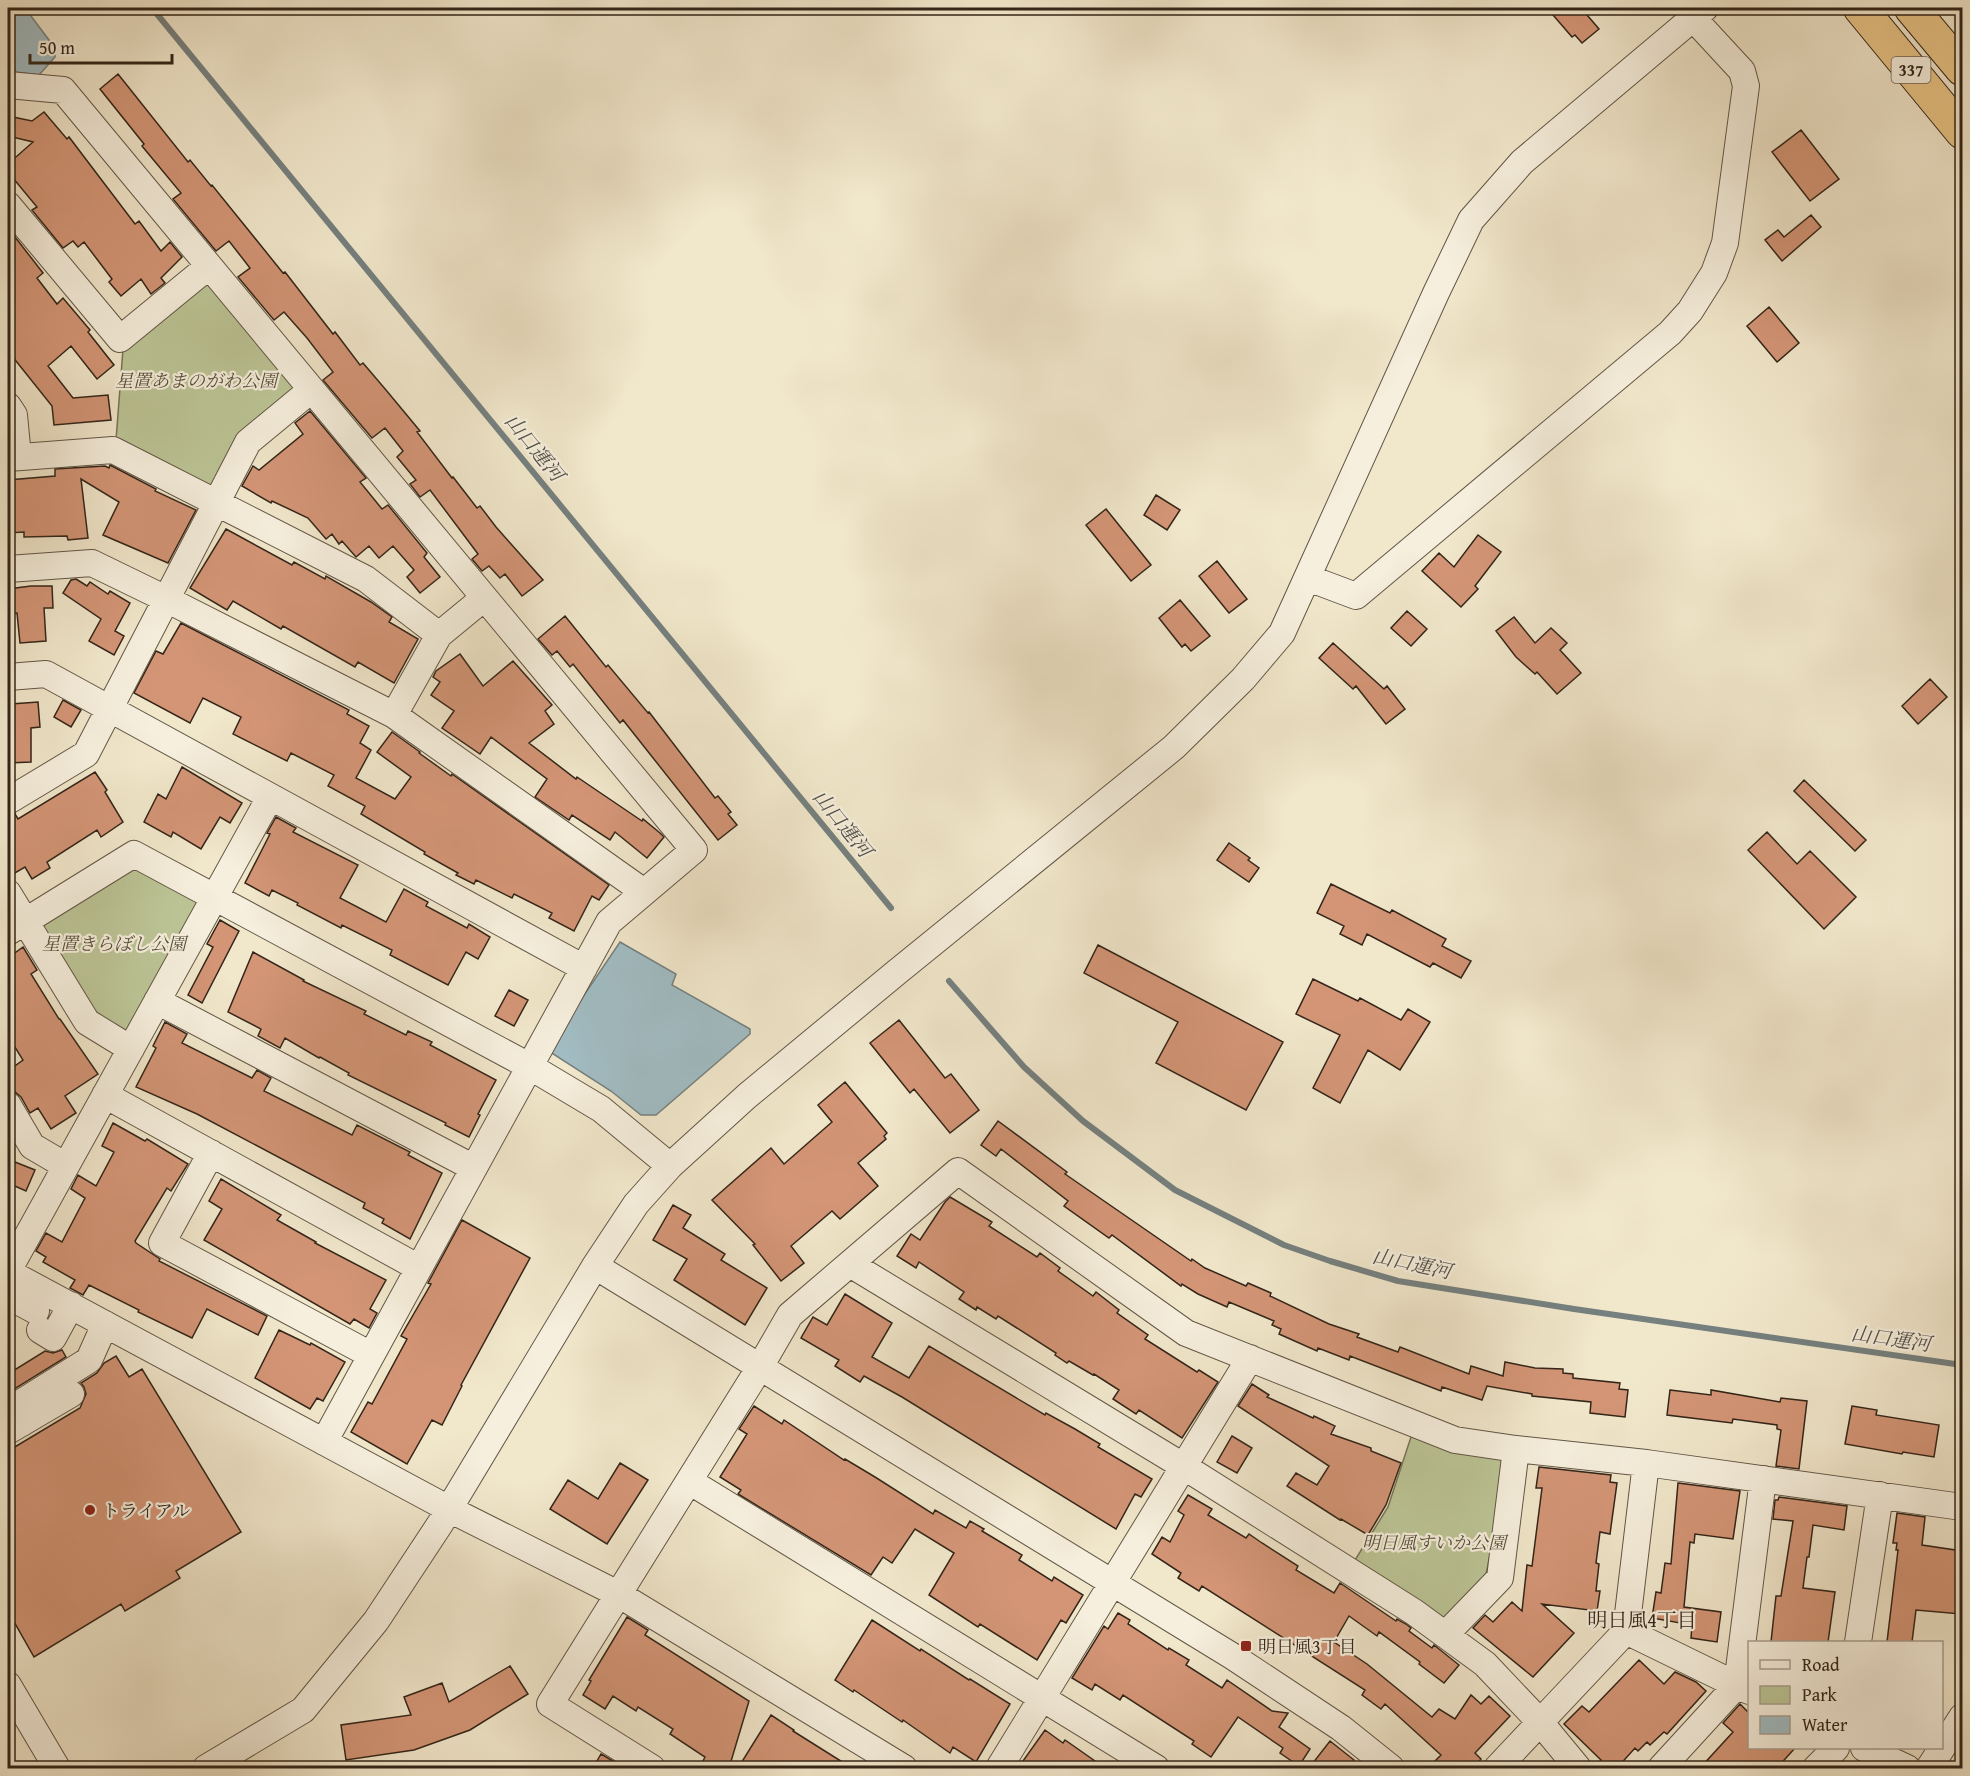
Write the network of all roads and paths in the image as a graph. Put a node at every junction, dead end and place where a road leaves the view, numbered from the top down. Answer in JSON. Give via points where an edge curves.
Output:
{"nodes":[{"id":1,"x":1860,"y":8,"type":"edge"},
{"id":2,"x":1911,"y":8,"type":"edge"},
{"id":3,"x":1699,"y":13,"type":"edge"},
{"id":4,"x":1962,"y":69,"type":"edge"},
{"id":5,"x":8,"y":84,"type":"edge"},
{"id":6,"x":1962,"y":132,"type":"edge"},
{"id":7,"x":8,"y":205,"type":"edge"},
{"id":8,"x":209,"y":266,"type":"junction"},
{"id":9,"x":311,"y":390,"type":"junction"},
{"id":10,"x":8,"y":406,"type":"edge"},
{"id":11,"x":13,"y":458,"type":"edge"},
{"id":12,"x":216,"y":502,"type":"junction"},
{"id":13,"x":8,"y":569,"type":"edge"},
{"id":14,"x":1308,"y":578,"type":"junction"},
{"id":15,"x":484,"y":598,"type":"junction"},
{"id":16,"x":166,"y":599,"type":"junction"},
{"id":17,"x":440,"y":635,"type":"junction"},
{"id":18,"x":8,"y":678,"type":"edge"},
{"id":19,"x":109,"y":709,"type":"junction"},
{"id":20,"x":394,"y":715,"type":"junction"},
{"id":21,"x":270,"y":797,"type":"junction"},
{"id":22,"x":8,"y":801,"type":"edge"},
{"id":23,"x":644,"y":892,"type":"junction"},
{"id":24,"x":8,"y":893,"type":"edge"},
{"id":25,"x":215,"y":897,"type":"junction"},
{"id":26,"x":16,"y":927,"type":"edge"},
{"id":27,"x":584,"y":968,"type":"junction"},
{"id":28,"x":157,"y":1001,"type":"junction"},
{"id":29,"x":131,"y":1049,"type":"junction"},
{"id":30,"x":529,"y":1066,"type":"junction"},
{"id":31,"x":105,"y":1095,"type":"junction"},
{"id":32,"x":8,"y":1105,"type":"edge"},
{"id":33,"x":211,"y":1153,"type":"junction"},
{"id":34,"x":66,"y":1166,"type":"junction"},
{"id":35,"x":670,"y":1166,"type":"junction"},
{"id":36,"x":474,"y":1168,"type":"junction"},
{"id":37,"x":850,"y":1264,"type":"junction"},
{"id":38,"x":595,"y":1266,"type":"junction"},
{"id":39,"x":419,"y":1268,"type":"junction"},
{"id":40,"x":8,"y":1271,"type":"edge"},
{"id":41,"x":8,"y":1296,"type":"edge"},
{"id":42,"x":43,"y":1320,"type":"edge"},
{"id":43,"x":105,"y":1324,"type":"junction"},
{"id":44,"x":371,"y":1355,"type":"junction"},
{"id":45,"x":1250,"y":1359,"type":"junction"},
{"id":46,"x":760,"y":1367,"type":"junction"},
{"id":47,"x":71,"y":1394,"type":"dead end"},
{"id":48,"x":15,"y":1427,"type":"edge"},
{"id":49,"x":324,"y":1442,"type":"junction"},
{"id":50,"x":1516,"y":1449,"type":"junction"},
{"id":51,"x":1646,"y":1463,"type":"junction"},
{"id":52,"x":1183,"y":1466,"type":"junction"},
{"id":53,"x":1763,"y":1479,"type":"junction"},
{"id":54,"x":689,"y":1481,"type":"junction"},
{"id":55,"x":1880,"y":1495,"type":"junction"},
{"id":56,"x":1962,"y":1507,"type":"edge"},
{"id":57,"x":449,"y":1509,"type":"junction"},
{"id":58,"x":1112,"y":1583,"type":"junction"},
{"id":59,"x":618,"y":1594,"type":"junction"},
{"id":60,"x":1626,"y":1631,"type":"junction"},
{"id":61,"x":1445,"y":1635,"type":"junction"},
{"id":62,"x":1858,"y":1641,"type":"edge"},
{"id":63,"x":8,"y":1685,"type":"edge"},
{"id":64,"x":1743,"y":1688,"type":"edge"},
{"id":65,"x":1042,"y":1697,"type":"junction"},
{"id":66,"x":1962,"y":1717,"type":"edge"},
{"id":67,"x":1540,"y":1722,"type":"junction"},
{"id":68,"x":1943,"y":1746,"type":"edge"},
{"id":69,"x":1835,"y":1749,"type":"edge"},
{"id":70,"x":1866,"y":1749,"type":"edge"},
{"id":71,"x":1941,"y":1749,"type":"edge"},
{"id":72,"x":57,"y":1768,"type":"edge"},
{"id":73,"x":206,"y":1768,"type":"edge"},
{"id":74,"x":652,"y":1768,"type":"edge"},
{"id":75,"x":904,"y":1768,"type":"edge"},
{"id":76,"x":999,"y":1768,"type":"edge"},
{"id":77,"x":1156,"y":1768,"type":"edge"},
{"id":78,"x":1390,"y":1768,"type":"edge"},
{"id":79,"x":1497,"y":1768,"type":"edge"},
{"id":80,"x":1578,"y":1768,"type":"edge"},
{"id":81,"x":1661,"y":1768,"type":"edge"},
{"id":82,"x":1816,"y":1768,"type":"edge"},
{"id":83,"x":1907,"y":1768,"type":"edge"},
{"id":84,"x":1929,"y":1768,"type":"edge"}],
"edges":[{"from":1,"to":6,"type":"highway","number":"337"},
{"from":2,"to":4,"type":"highway","number":"337"},
{"from":3,"to":14,"type":"street","via":[[1522,162],[1471,220]]},
{"from":3,"to":14,"type":"street","via":[[1742,72],[1746,86],[1725,243],[1714,273],[1690,311],[1670,333],[1356,596]]},
{"from":5,"to":8,"type":"street","via":[[63,90]]},
{"from":7,"to":8,"type":"street","via":[[120,339]]},
{"from":8,"to":9,"type":"street"},
{"from":9,"to":12,"type":"street","via":[[248,442]]},
{"from":9,"to":15,"type":"street"},
{"from":10,"to":11,"type":"street","via":[[14,415]]},
{"from":11,"to":12,"type":"street","via":[[113,450]]},
{"from":12,"to":16,"type":"street"},
{"from":12,"to":17,"type":"street","via":[[366,579]]},
{"from":13,"to":16,"type":"street","via":[[92,563]]},
{"from":14,"to":35,"type":"street","via":[[1282,633],[1243,680],[1174,747],[747,1096]]},
{"from":15,"to":17,"type":"street"},
{"from":15,"to":23,"type":"street","via":[[694,850]]},
{"from":16,"to":19,"type":"street"},
{"from":16,"to":20,"type":"street"},
{"from":17,"to":20,"type":"street"},
{"from":18,"to":19,"type":"street","via":[[46,674]]},
{"from":19,"to":21,"type":"street"},
{"from":19,"to":22,"type":"street","via":[[86,754]]},
{"from":20,"to":23,"type":"street"},
{"from":21,"to":25,"type":"street"},
{"from":21,"to":27,"type":"street"},
{"from":23,"to":27,"type":"street","via":[[609,921]]},
{"from":24,"to":26,"type":"street"},
{"from":25,"to":26,"type":"street","via":[[135,854]]},
{"from":25,"to":28,"type":"street"},
{"from":25,"to":30,"type":"street"},
{"from":26,"to":29,"type":"street","via":[[87,1022]]},
{"from":27,"to":30,"type":"street"},
{"from":28,"to":29,"type":"street"},
{"from":28,"to":36,"type":"street"},
{"from":29,"to":31,"type":"street"},
{"from":30,"to":35,"type":"street","via":[[601,1109]]},
{"from":30,"to":36,"type":"street"},
{"from":31,"to":33,"type":"street"},
{"from":31,"to":34,"type":"street"},
{"from":32,"to":34,"type":"street","via":[[32,1146]]},
{"from":33,"to":39,"type":"street"},
{"from":33,"to":44,"type":"street","via":[[162,1243]]},
{"from":34,"to":40,"type":"street"},
{"from":35,"to":38,"type":"street","via":[[636,1204]]},
{"from":36,"to":39,"type":"street"},
{"from":37,"to":45,"type":"street","via":[[958,1172],[1186,1333]]},
{"from":37,"to":46,"type":"street","via":[[790,1315]]},
{"from":37,"to":52,"type":"street"},
{"from":38,"to":46,"type":"street"},
{"from":38,"to":57,"type":"street"},
{"from":39,"to":44,"type":"street"},
{"from":40,"to":42,"type":"street"},
{"from":41,"to":42,"type":"street"},
{"from":42,"to":43,"type":"street"},
{"from":43,"to":48,"type":"street","via":[[89,1360],[14,1407]]},
{"from":43,"to":49,"type":"street"},
{"from":44,"to":49,"type":"street"},
{"from":45,"to":50,"type":"street","via":[[1455,1440]]},
{"from":45,"to":52,"type":"street"},
{"from":46,"to":54,"type":"street"},
{"from":46,"to":58,"type":"street"},
{"from":47,"to":48,"type":"street"},
{"from":49,"to":57,"type":"street"},
{"from":50,"to":51,"type":"street"},
{"from":50,"to":61,"type":"street","via":[[1500,1578]]},
{"from":51,"to":53,"type":"street"},
{"from":51,"to":60,"type":"street"},
{"from":52,"to":58,"type":"street"},
{"from":52,"to":61,"type":"street"},
{"from":53,"to":55,"type":"street"},
{"from":53,"to":64,"type":"street"},
{"from":54,"to":59,"type":"street"},
{"from":54,"to":65,"type":"street"},
{"from":55,"to":56,"type":"street"},
{"from":55,"to":62,"type":"street"},
{"from":57,"to":59,"type":"street"},
{"from":57,"to":73,"type":"street","via":[[376,1621],[303,1710]]},
{"from":58,"to":65,"type":"street"},
{"from":58,"to":78,"type":"street","via":[[1341,1728]]},
{"from":59,"to":74,"type":"street","via":[[550,1704]]},
{"from":59,"to":75,"type":"street"},
{"from":60,"to":64,"type":"street"},
{"from":60,"to":67,"type":"street"},
{"from":61,"to":67,"type":"street","via":[[1485,1664]]},
{"from":63,"to":72,"type":"street"},
{"from":64,"to":81,"type":"street"},
{"from":65,"to":76,"type":"street"},
{"from":65,"to":77,"type":"street"},
{"from":66,"to":68,"type":"street"},
{"from":67,"to":79,"type":"street"},
{"from":67,"to":80,"type":"street"},
{"from":69,"to":82,"type":"street"},
{"from":70,"to":83,"type":"street"},
{"from":71,"to":84,"type":"street"}]}
